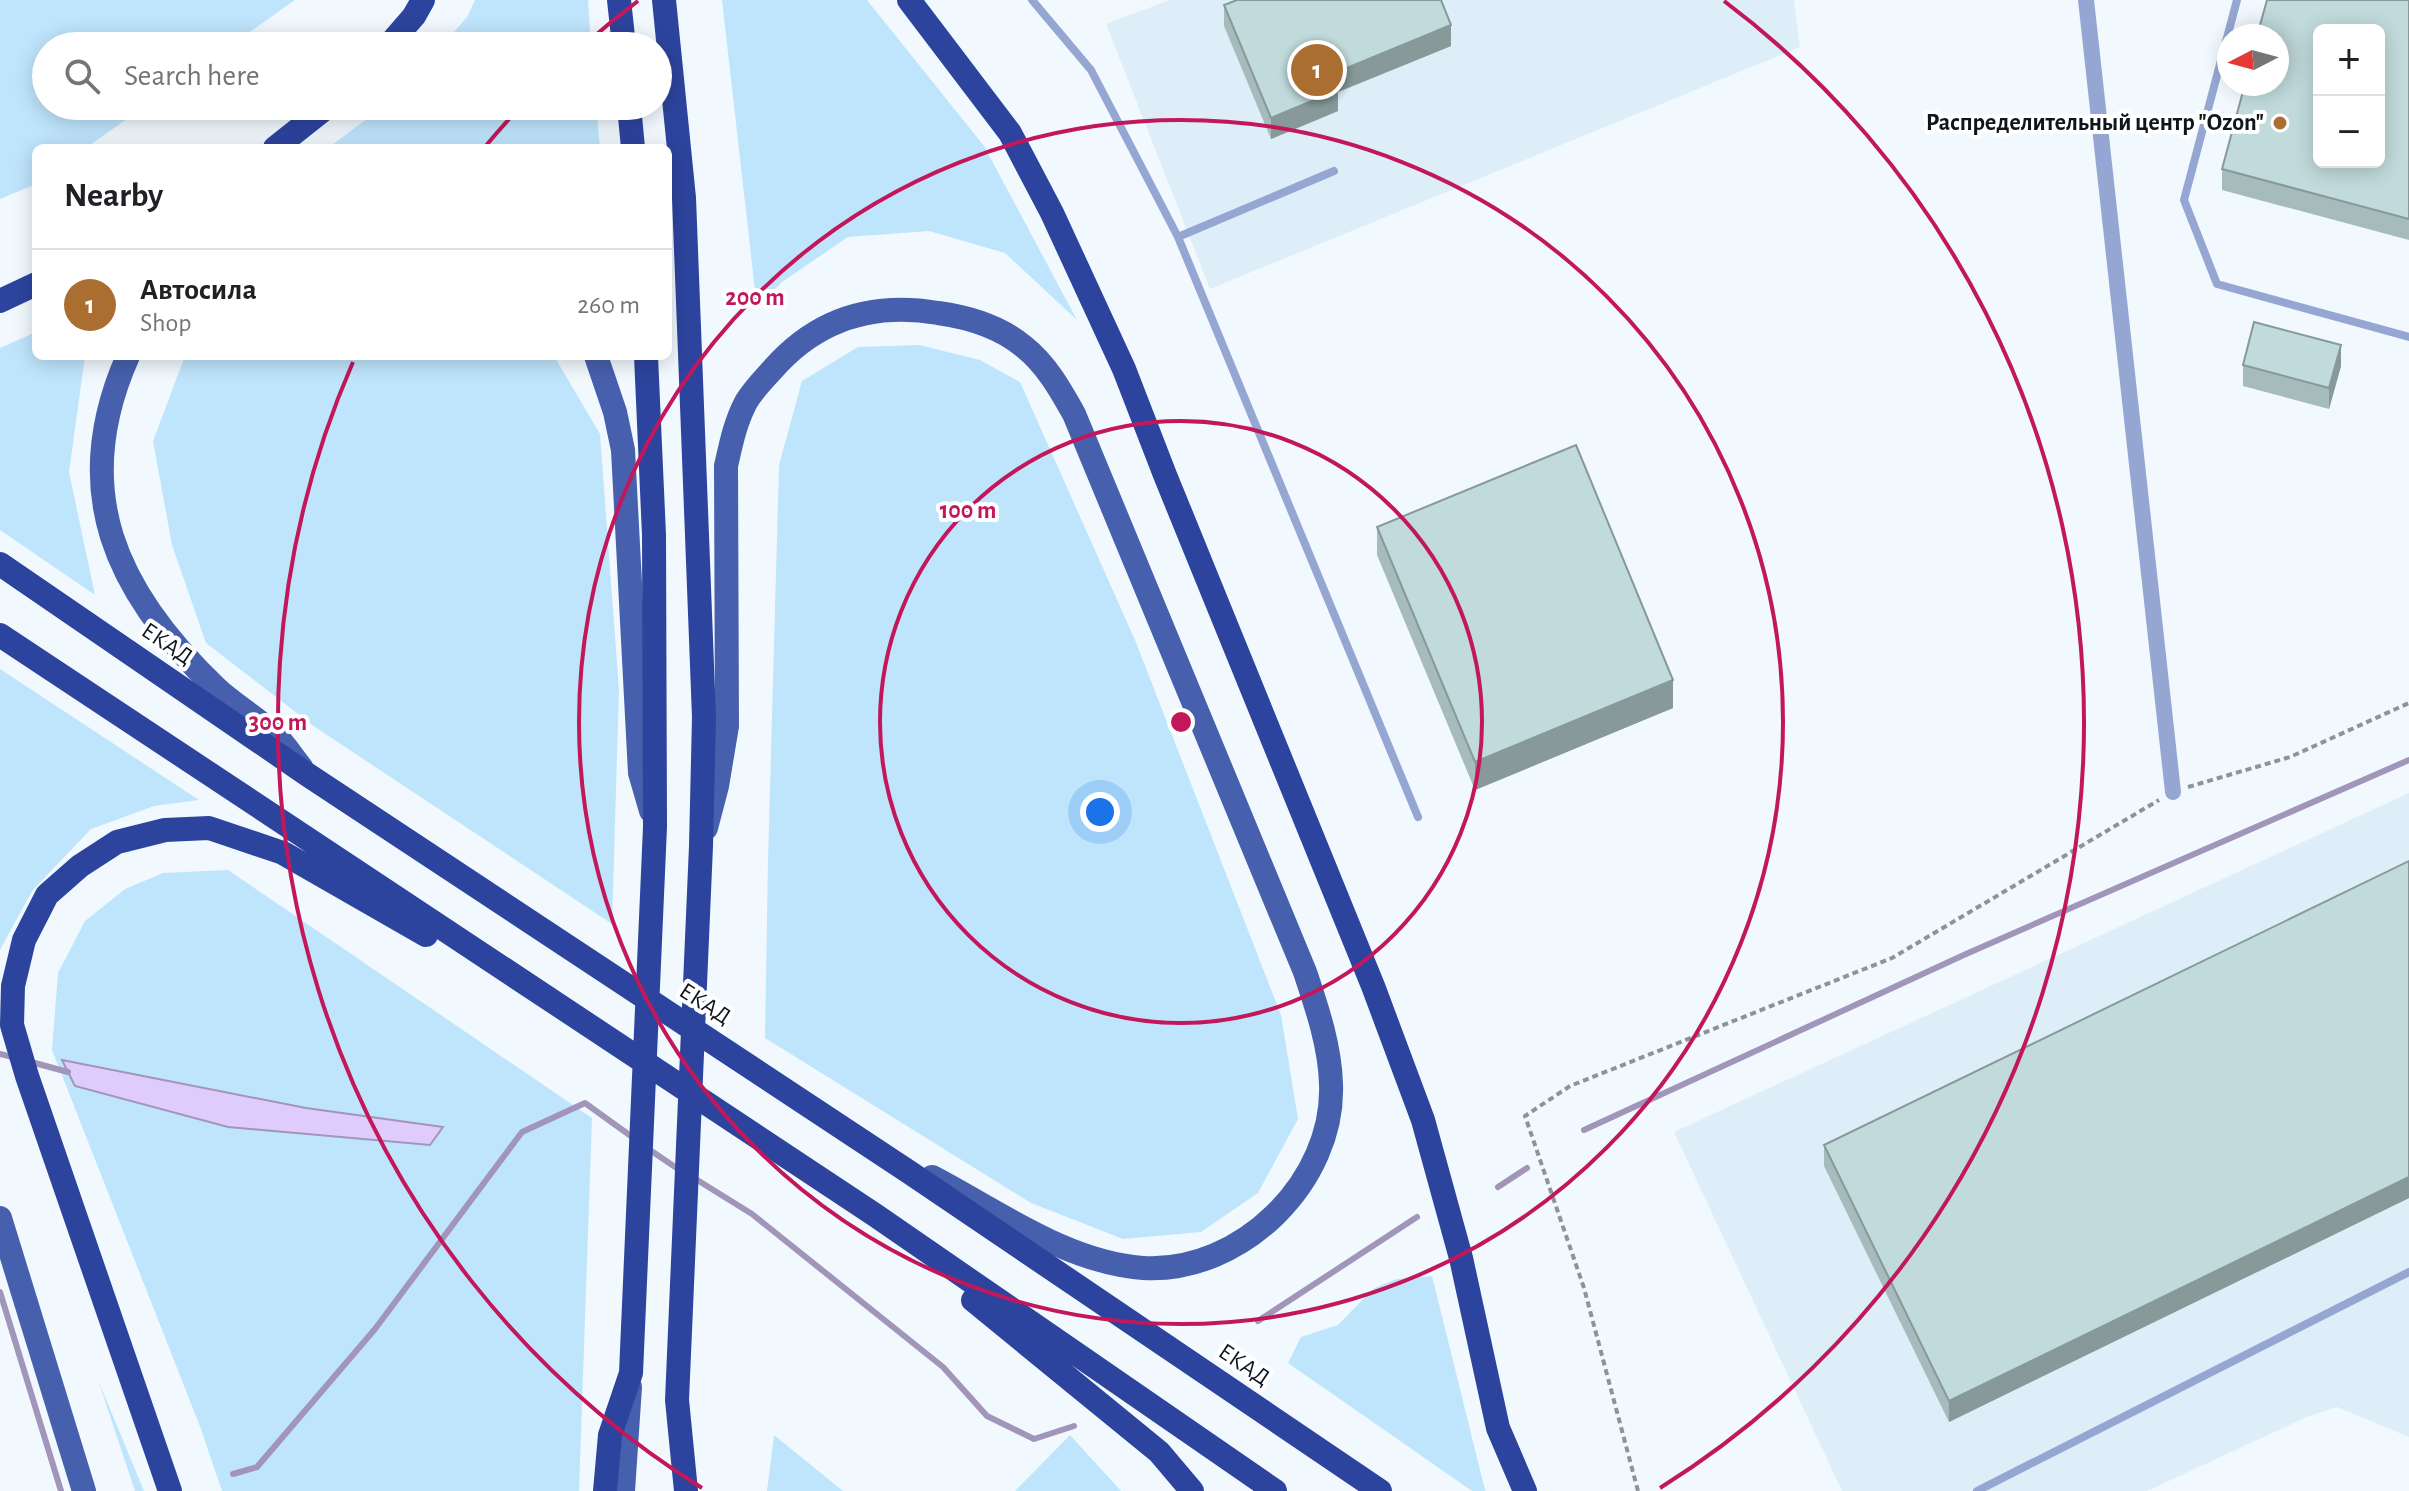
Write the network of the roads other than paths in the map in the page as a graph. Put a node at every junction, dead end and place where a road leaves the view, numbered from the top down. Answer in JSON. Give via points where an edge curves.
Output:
{"nodes":[{"id":1,"x":423,"y":0,"type":"edge"},
{"id":2,"x":619,"y":0,"type":"edge"},
{"id":3,"x":664,"y":0,"type":"edge"},
{"id":4,"x":909,"y":0,"type":"edge"},
{"id":5,"x":1032,"y":0,"type":"edge"},
{"id":6,"x":2086,"y":0,"type":"edge"},
{"id":7,"x":2237,"y":0,"type":"edge"},
{"id":8,"x":400,"y":32,"type":"edge"},
{"id":9,"x":622,"y":32,"type":"edge"},
{"id":10,"x":667,"y":32,"type":"edge"},
{"id":11,"x":672,"y":79,"type":"edge"},
{"id":12,"x":310,"y":120,"type":"edge"},
{"id":13,"x":630,"y":120,"type":"edge"},
{"id":14,"x":280,"y":144,"type":"edge"},
{"id":15,"x":633,"y":144,"type":"edge"},
{"id":16,"x":1334,"y":171,"type":"dead end"},
{"id":17,"x":1178,"y":237,"type":"junction"},
{"id":18,"x":32,"y":286,"type":"edge"},
{"id":19,"x":0,"y":301,"type":"edge"},
{"id":20,"x":2409,"y":337,"type":"edge"},
{"id":21,"x":127,"y":360,"type":"edge"},
{"id":22,"x":597,"y":360,"type":"edge"},
{"id":23,"x":646,"y":360,"type":"edge"},
{"id":24,"x":0,"y":564,"type":"edge"},
{"id":25,"x":0,"y":635,"type":"edge"},
{"id":26,"x":308,"y":775,"type":"junction"},
{"id":27,"x":2173,"y":792,"type":"road end"},
{"id":28,"x":1418,"y":817,"type":"dead end"},
{"id":29,"x":655,"y":827,"type":"junction"},
{"id":30,"x":701,"y":846,"type":"junction"},
{"id":31,"x":508,"y":973,"type":"junction"},
{"id":32,"x":909,"y":1172,"type":"junction"},
{"id":33,"x":875,"y":1215,"type":"junction"},
{"id":34,"x":0,"y":1218,"type":"edge"},
{"id":35,"x":2409,"y":1272,"type":"edge"},
{"id":36,"x":631,"y":1373,"type":"junction"},
{"id":37,"x":677,"y":1400,"type":"junction"},
{"id":38,"x":84,"y":1491,"type":"edge"},
{"id":39,"x":170,"y":1491,"type":"edge"},
{"id":40,"x":605,"y":1491,"type":"edge"},
{"id":41,"x":623,"y":1491,"type":"edge"},
{"id":42,"x":675,"y":1491,"type":"edge"},
{"id":43,"x":686,"y":1491,"type":"edge"},
{"id":44,"x":1192,"y":1491,"type":"edge"},
{"id":45,"x":1275,"y":1491,"type":"edge"},
{"id":46,"x":1380,"y":1491,"type":"edge"},
{"id":47,"x":1525,"y":1491,"type":"edge"},
{"id":48,"x":1977,"y":1491,"type":"edge"}],
"edges":[{"from":1,"to":8,"type":"highway"},
{"from":2,"to":9,"type":"highway"},
{"from":3,"to":10,"type":"highway"},
{"from":4,"to":47,"type":"highway","via":[[1010,133],[1124,369],[1423,1120],[1461,1258],[1498,1428]]},
{"from":5,"to":17,"type":"lane","via":[[1091,70]]},
{"from":6,"to":27,"type":"street"},
{"from":7,"to":20,"type":"lane","via":[[2184,200],[2217,284]]},
{"from":11,"to":30,"type":"highway","via":[[684,198],[704,717]]},
{"from":12,"to":14,"type":"highway"},
{"from":13,"to":15,"type":"highway"},
{"from":16,"to":17,"type":"lane"},
{"from":17,"to":28,"type":"lane"},
{"from":18,"to":19,"type":"highway"},
{"from":21,"to":26,"type":"main road","via":[[106,415],[100,463],[113,544],[158,624],[218,690],[275,735]]},
{"from":22,"to":29,"type":"main road","via":[[623,450],[640,773]]},
{"from":23,"to":29,"type":"highway","via":[[654,535]]},
{"from":24,"to":26,"type":"highway","name":"ЕКАД"},
{"from":25,"to":31,"type":"highway"},
{"from":26,"to":32,"type":"highway","name":"ЕКАД"},
{"from":29,"to":36,"type":"highway"},
{"from":30,"to":32,"type":"main road","via":[[727,726],[726,466],[734,429],[748,400],[804,339],[845,318],[916,309],[964,317],[1022,344],[1054,379],[1074,414],[1305,972],[1328,1056],[1330,1113],[1313,1163],[1282,1210],[1244,1239],[1170,1268],[1128,1265],[1075,1252],[933,1177]]},
{"from":30,"to":37,"type":"highway"},
{"from":31,"to":33,"type":"highway"},
{"from":31,"to":39,"type":"highway","via":[[431,938],[283,853],[209,828],[165,830],[117,842],[47,895],[24,940],[13,986],[12,1025]]},
{"from":32,"to":46,"type":"highway","name":"ЕКАД"},
{"from":33,"to":44,"type":"highway","via":[[1159,1452]]},
{"from":33,"to":45,"type":"highway"},
{"from":34,"to":38,"type":"main road"},
{"from":35,"to":48,"type":"lane"},
{"from":36,"to":40,"type":"highway","via":[[610,1435]]},
{"from":36,"to":41,"type":"main road"},
{"from":37,"to":42,"type":"main road"},
{"from":37,"to":43,"type":"highway"}]}
